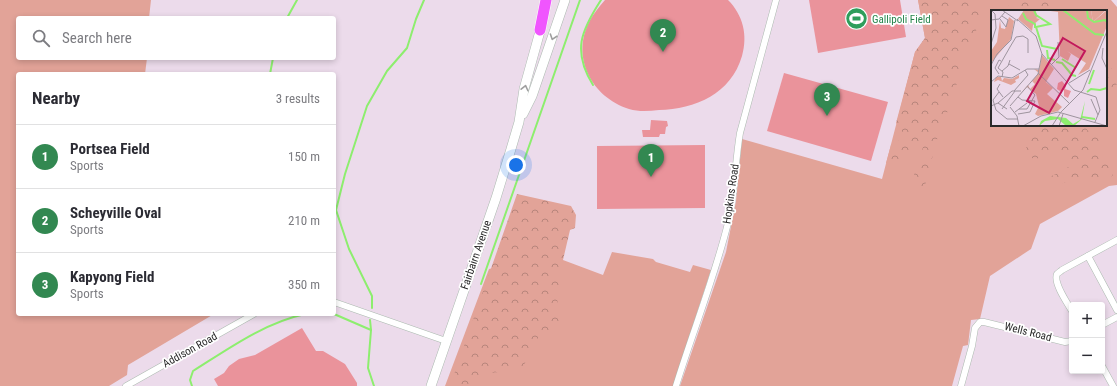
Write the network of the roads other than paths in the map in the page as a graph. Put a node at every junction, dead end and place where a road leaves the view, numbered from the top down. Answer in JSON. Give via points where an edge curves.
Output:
{"nodes":[{"id":1,"x":546,"y":0,"type":"edge"},
{"id":2,"x":550,"y":0,"type":"edge"},
{"id":3,"x":565,"y":0,"type":"edge"},
{"id":4,"x":776,"y":0,"type":"edge"},
{"id":5,"x":540,"y":30,"type":"junction"},
{"id":6,"x":519,"y":122,"type":"junction"},
{"id":7,"x":1117,"y":240,"type":"edge"},
{"id":8,"x":1088,"y":256,"type":"junction"},
{"id":9,"x":336,"y":303,"type":"edge"},
{"id":10,"x":1069,"y":306,"type":"edge"},
{"id":11,"x":1117,"y":310,"type":"edge"},
{"id":12,"x":250,"y":316,"type":"edge"},
{"id":13,"x":1117,"y":317,"type":"edge"},
{"id":14,"x":1105,"y":323,"type":"edge"},
{"id":15,"x":446,"y":341,"type":"junction"},
{"id":16,"x":1069,"y":341,"type":"edge"},
{"id":17,"x":1105,"y":372,"type":"edge"},
{"id":18,"x":126,"y":386,"type":"edge"},
{"id":19,"x":431,"y":386,"type":"edge"},
{"id":20,"x":676,"y":386,"type":"edge"},
{"id":21,"x":961,"y":386,"type":"edge"},
{"id":22,"x":1112,"y":386,"type":"edge"}],
"edges":[{"from":1,"to":5,"type":"highway"},
{"from":2,"to":5,"type":"main road","name":"Fairbairn Avenue"},
{"from":3,"to":6,"type":"main road","name":"Fairbairn Avenue","one_way":true,"via":[[532,96]]},
{"from":4,"to":20,"type":"street","name":"Hopkins Road","via":[[740,132],[732,200],[716,270]]},
{"from":6,"to":5,"type":"main road","name":"Fairbairn Avenue","one_way":true,"via":[[524,90]]},
{"from":6,"to":15,"type":"main road","name":"Fairbairn Avenue","via":[[496,198]]},
{"from":7,"to":8,"type":"street"},
{"from":8,"to":10,"type":"street","via":[[1058,274],[1056,279]]},
{"from":8,"to":11,"type":"street"},
{"from":9,"to":15,"type":"street"},
{"from":12,"to":18,"type":"street","name":"Addison Road"},
{"from":13,"to":14,"type":"street"},
{"from":15,"to":19,"type":"main road","name":"Fairbairn Avenue"},
{"from":16,"to":21,"type":"street","name":"Wells Road","via":[[980,322],[975,328]]},
{"from":17,"to":22,"type":"street"}]}
